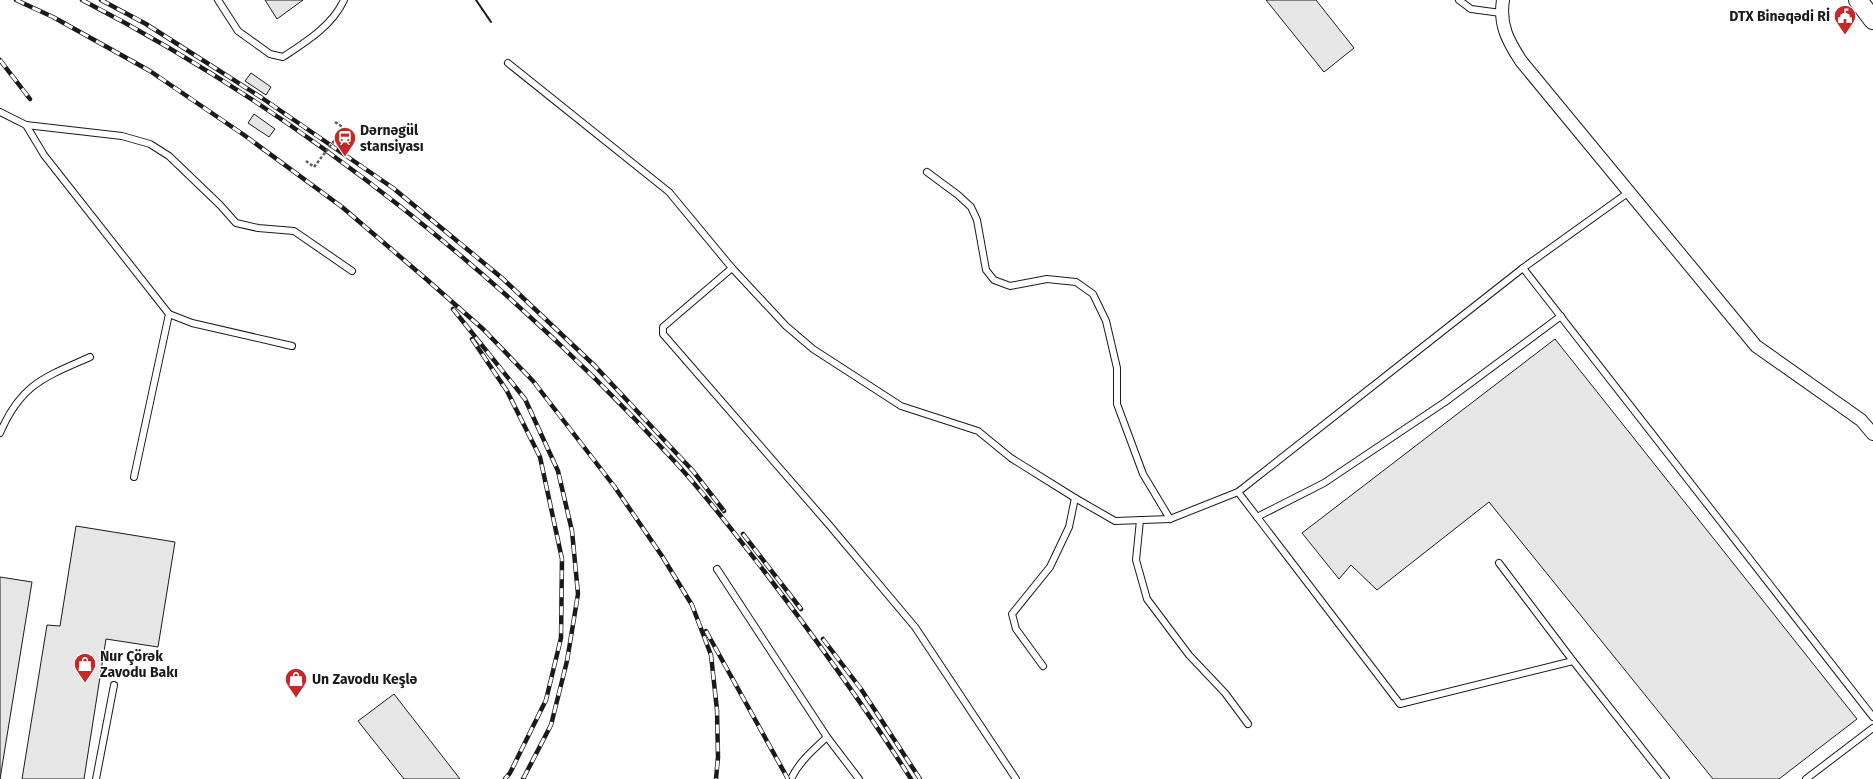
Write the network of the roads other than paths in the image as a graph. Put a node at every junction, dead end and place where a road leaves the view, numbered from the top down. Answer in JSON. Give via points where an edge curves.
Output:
{"nodes":[{"id":1,"x":218,"y":0,"type":"edge"},
{"id":2,"x":344,"y":0,"type":"edge"},
{"id":3,"x":1459,"y":0,"type":"edge"},
{"id":4,"x":1503,"y":0,"type":"edge"},
{"id":5,"x":1858,"y":0,"type":"edge"},
{"id":6,"x":1501,"y":13,"type":"junction"},
{"id":7,"x":1873,"y":20,"type":"edge"},
{"id":8,"x":508,"y":63,"type":"dead end"},
{"id":9,"x":0,"y":112,"type":"edge"},
{"id":10,"x":26,"y":125,"type":"junction"},
{"id":11,"x":927,"y":172,"type":"dead end"},
{"id":12,"x":1629,"y":192,"type":"junction"},
{"id":13,"x":732,"y":268,"type":"junction"},
{"id":14,"x":1523,"y":268,"type":"junction"},
{"id":15,"x":352,"y":271,"type":"dead end"},
{"id":16,"x":169,"y":314,"type":"junction"},
{"id":17,"x":1561,"y":316,"type":"junction"},
{"id":18,"x":292,"y":346,"type":"dead end"},
{"id":19,"x":90,"y":357,"type":"dead end"},
{"id":20,"x":0,"y":432,"type":"edge"},
{"id":21,"x":1873,"y":434,"type":"edge"},
{"id":22,"x":134,"y":477,"type":"dead end"},
{"id":23,"x":1238,"y":492,"type":"junction"},
{"id":24,"x":1075,"y":498,"type":"junction"},
{"id":25,"x":1257,"y":517,"type":"junction"},
{"id":26,"x":1170,"y":518,"type":"junction"},
{"id":27,"x":1140,"y":520,"type":"junction"},
{"id":28,"x":1500,"y":563,"type":"dead end"},
{"id":29,"x":717,"y":569,"type":"dead end"},
{"id":30,"x":1574,"y":661,"type":"junction"},
{"id":31,"x":1043,"y":666,"type":"dead end"},
{"id":32,"x":114,"y":685,"type":"dead end"},
{"id":33,"x":1873,"y":717,"type":"edge"},
{"id":34,"x":1248,"y":724,"type":"dead end"},
{"id":35,"x":1873,"y":728,"type":"edge"},
{"id":36,"x":827,"y":737,"type":"junction"},
{"id":37,"x":96,"y":779,"type":"edge"},
{"id":38,"x":791,"y":779,"type":"edge"},
{"id":39,"x":859,"y":779,"type":"edge"},
{"id":40,"x":1016,"y":779,"type":"edge"},
{"id":41,"x":1666,"y":779,"type":"edge"},
{"id":42,"x":1806,"y":779,"type":"edge"}],
"edges":[{"from":1,"to":2,"type":"lane","via":[[238,31],[270,54],[282,57],[319,32],[333,18]]},
{"from":3,"to":6,"type":"lane","via":[[1471,9]]},
{"from":4,"to":6,"type":"street"},
{"from":5,"to":7,"type":"street"},
{"from":6,"to":12,"type":"street","via":[[1502,27],[1521,61]]},
{"from":8,"to":13,"type":"lane","via":[[669,192]]},
{"from":9,"to":10,"type":"lane"},
{"from":10,"to":15,"type":"lane","via":[[122,136],[150,144],[169,156],[236,223],[294,231]]},
{"from":10,"to":16,"type":"lane","via":[[44,155]]},
{"from":11,"to":26,"type":"lane","via":[[971,207],[977,220],[986,270],[994,280],[1010,286],[1047,280],[1076,282],[1093,294],[1106,321],[1117,368],[1117,404],[1143,474]]},
{"from":12,"to":14,"type":"lane"},
{"from":12,"to":21,"type":"street","via":[[1756,346],[1860,420]]},
{"from":13,"to":24,"type":"lane","via":[[786,326],[860,380],[901,406],[978,431],[1011,458]]},
{"from":13,"to":40,"type":"lane","via":[[673,317],[663,327],[664,334],[915,628]]},
{"from":14,"to":17,"type":"lane"},
{"from":14,"to":23,"type":"lane"},
{"from":16,"to":18,"type":"lane","via":[[192,323]]},
{"from":16,"to":22,"type":"lane"},
{"from":17,"to":25,"type":"lane","via":[[1445,402],[1324,483]]},
{"from":17,"to":33,"type":"lane"},
{"from":19,"to":20,"type":"lane","via":[[47,376],[24,393]]},
{"from":23,"to":25,"type":"lane"},
{"from":23,"to":26,"type":"lane"},
{"from":24,"to":27,"type":"lane","via":[[1115,521]]},
{"from":24,"to":31,"type":"lane","via":[[1069,527],[1050,567],[1012,614],[1016,629]]},
{"from":25,"to":30,"type":"lane","via":[[1400,704]]},
{"from":26,"to":27,"type":"lane"},
{"from":27,"to":34,"type":"lane","via":[[1136,560],[1147,599],[1189,655],[1225,694]]},
{"from":28,"to":30,"type":"lane"},
{"from":29,"to":36,"type":"lane"},
{"from":30,"to":41,"type":"lane"},
{"from":32,"to":37,"type":"lane"},
{"from":35,"to":42,"type":"lane"},
{"from":36,"to":38,"type":"lane","via":[[795,770]]},
{"from":36,"to":39,"type":"lane"}]}
